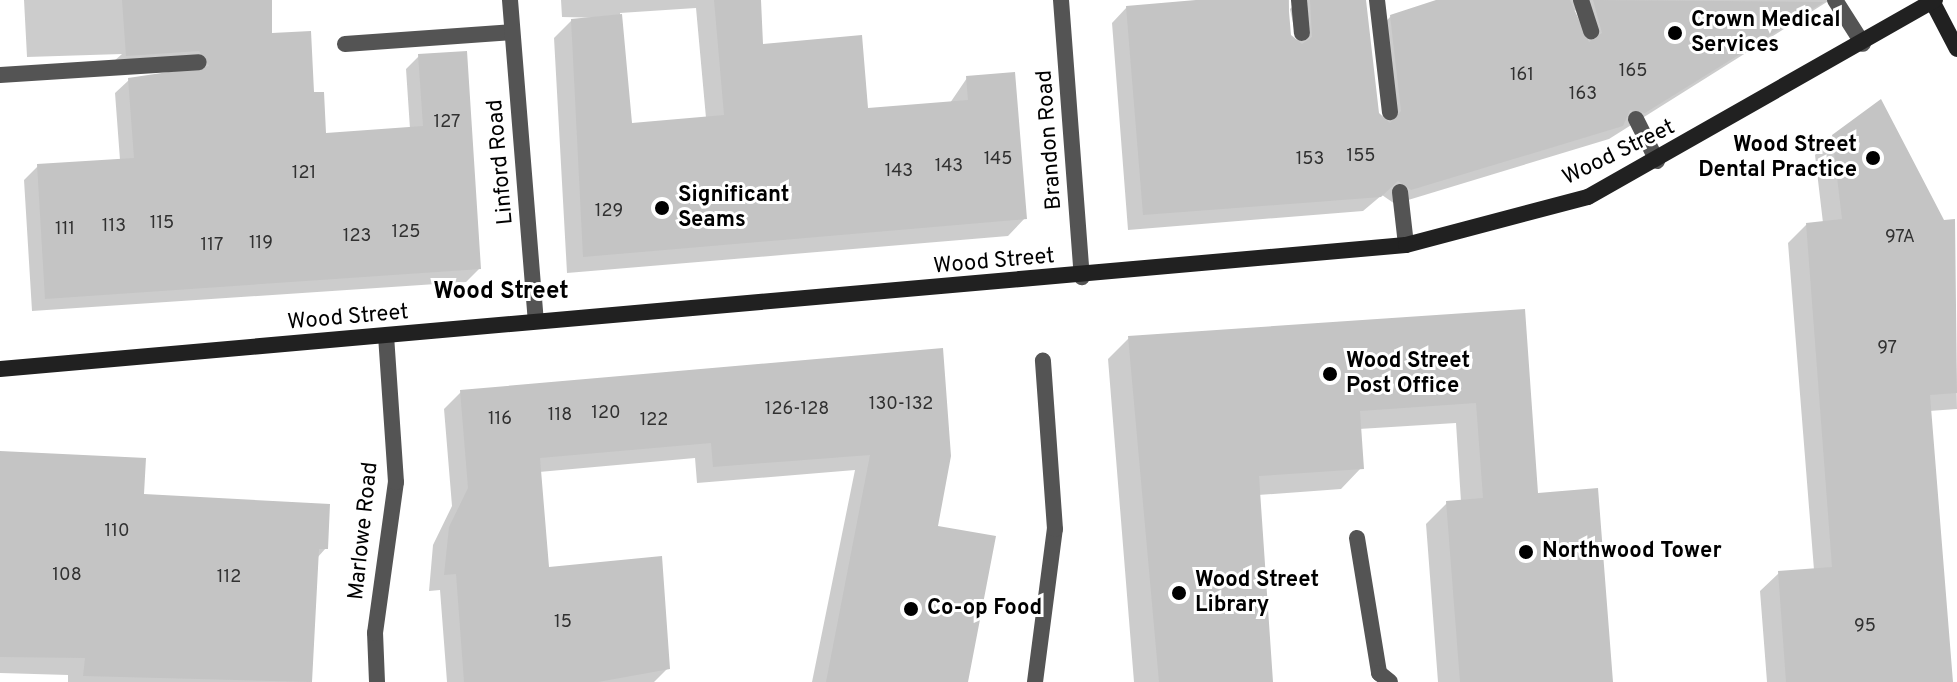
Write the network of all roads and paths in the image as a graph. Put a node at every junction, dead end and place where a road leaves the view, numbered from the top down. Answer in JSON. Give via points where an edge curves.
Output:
{"nodes":[{"id":1,"x":510,"y":0,"type":"edge"},
{"id":2,"x":1061,"y":0,"type":"edge"},
{"id":3,"x":1299,"y":0,"type":"edge"},
{"id":4,"x":1377,"y":0,"type":"edge"},
{"id":5,"x":1581,"y":0,"type":"edge"},
{"id":6,"x":1835,"y":0,"type":"edge"},
{"id":7,"x":1934,"y":1,"type":"edge"},
{"id":8,"x":1591,"y":31,"type":"dead end"},
{"id":9,"x":512,"y":32,"type":"junction"},
{"id":10,"x":1302,"y":33,"type":"dead end"},
{"id":11,"x":345,"y":44,"type":"dead end"},
{"id":12,"x":1863,"y":44,"type":"junction"},
{"id":13,"x":1957,"y":49,"type":"edge"},
{"id":14,"x":199,"y":62,"type":"dead end"},
{"id":15,"x":0,"y":75,"type":"edge"},
{"id":16,"x":1390,"y":112,"type":"dead end"},
{"id":17,"x":1636,"y":119,"type":"dead end"},
{"id":18,"x":1657,"y":161,"type":"junction"},
{"id":19,"x":1400,"y":192,"type":"dead end"},
{"id":20,"x":1406,"y":245,"type":"junction"},
{"id":21,"x":1082,"y":277,"type":"junction"},
{"id":22,"x":536,"y":321,"type":"junction"},
{"id":23,"x":386,"y":337,"type":"junction"},
{"id":24,"x":1043,"y":360,"type":"dead end"},
{"id":25,"x":0,"y":369,"type":"edge"},
{"id":26,"x":1357,"y":538,"type":"dead end"},
{"id":27,"x":377,"y":682,"type":"edge"},
{"id":28,"x":1035,"y":682,"type":"edge"},
{"id":29,"x":1390,"y":682,"type":"edge"}],
"edges":[{"from":1,"to":9,"type":"street","name":"Linford Road"},
{"from":2,"to":21,"type":"street","name":"Brandon Road"},
{"from":3,"to":10,"type":"street"},
{"from":4,"to":16,"type":"street"},
{"from":5,"to":8,"type":"street"},
{"from":6,"to":12,"type":"street"},
{"from":7,"to":12,"type":"main road","name":"Wood Street"},
{"from":7,"to":13,"type":"main road"},
{"from":9,"to":11,"type":"street"},
{"from":9,"to":22,"type":"street","name":"Linford Road"},
{"from":12,"to":18,"type":"main road","name":"Wood Street"},
{"from":14,"to":15,"type":"street"},
{"from":17,"to":18,"type":"street"},
{"from":18,"to":20,"type":"main road","name":"Wood Street","via":[[1588,197]]},
{"from":19,"to":20,"type":"street"},
{"from":20,"to":21,"type":"main road","name":"Wood Street"},
{"from":21,"to":22,"type":"main road","name":"Wood Street"},
{"from":22,"to":23,"type":"main road","name":"Wood Street"},
{"from":23,"to":25,"type":"main road","name":"Wood Street"},
{"from":23,"to":27,"type":"street","name":"Marlowe Road","via":[[396,482],[375,633]]},
{"from":24,"to":28,"type":"street","via":[[1055,529]]},
{"from":26,"to":29,"type":"street","via":[[1379,673]]}]}
